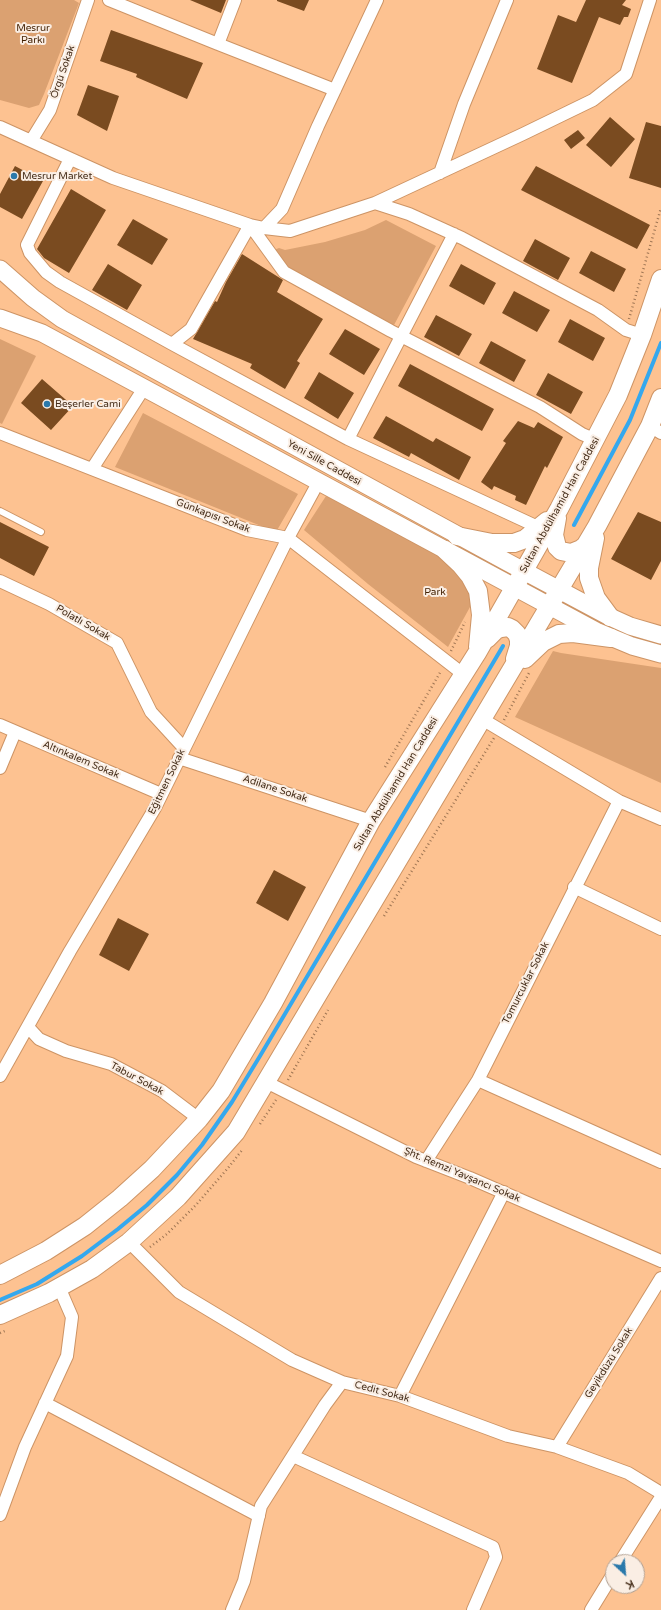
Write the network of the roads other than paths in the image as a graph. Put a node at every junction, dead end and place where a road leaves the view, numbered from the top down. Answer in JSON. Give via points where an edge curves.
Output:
{"nodes":[{"id":1,"x":88,"y":0,"type":"edge"},
{"id":2,"x":109,"y":0,"type":"edge"},
{"id":3,"x":235,"y":0,"type":"edge"},
{"id":4,"x":377,"y":0,"type":"edge"},
{"id":5,"x":507,"y":0,"type":"edge"},
{"id":6,"x":650,"y":0,"type":"edge"},
{"id":7,"x":218,"y":44,"type":"junction"},
{"id":8,"x":335,"y":90,"type":"junction"},
{"id":9,"x":0,"y":128,"type":"edge"},
{"id":10,"x":31,"y":141,"type":"junction"},
{"id":11,"x":70,"y":159,"type":"junction"},
{"id":12,"x":440,"y":173,"type":"junction"},
{"id":13,"x":375,"y":203,"type":"junction"},
{"id":14,"x":250,"y":225,"type":"junction"},
{"id":15,"x":264,"y":228,"type":"junction"},
{"id":16,"x":454,"y":234,"type":"junction"},
{"id":17,"x":0,"y":269,"type":"edge"},
{"id":18,"x":661,"y":278,"type":"edge"},
{"id":19,"x":0,"y":318,"type":"edge"},
{"id":20,"x":634,"y":333,"type":"junction"},
{"id":21,"x":402,"y":337,"type":"junction"},
{"id":22,"x":172,"y":344,"type":"junction"},
{"id":23,"x":144,"y":388,"type":"junction"},
{"id":24,"x":661,"y":398,"type":"edge"},
{"id":25,"x":655,"y":429,"type":"edge"},
{"id":26,"x":0,"y":433,"type":"edge"},
{"id":27,"x":348,"y":439,"type":"junction"},
{"id":28,"x":596,"y":440,"type":"junction"},
{"id":29,"x":92,"y":469,"type":"junction"},
{"id":30,"x":319,"y":480,"type":"junction"},
{"id":31,"x":559,"y":509,"type":"junction"},
{"id":32,"x":0,"y":511,"type":"edge"},
{"id":33,"x":597,"y":526,"type":"junction"},
{"id":34,"x":540,"y":528,"type":"junction"},
{"id":35,"x":41,"y":532,"type":"dead end"},
{"id":36,"x":457,"y":536,"type":"junction"},
{"id":37,"x":288,"y":538,"type":"junction"},
{"id":38,"x":586,"y":545,"type":"junction"},
{"id":39,"x":445,"y":550,"type":"junction"},
{"id":40,"x":524,"y":571,"type":"junction"},
{"id":41,"x":0,"y":581,"type":"edge"},
{"id":42,"x":515,"y":588,"type":"junction"},
{"id":43,"x":559,"y":590,"type":"junction"},
{"id":44,"x":549,"y":606,"type":"junction"},
{"id":45,"x":610,"y":617,"type":"junction"},
{"id":46,"x":661,"y":635,"type":"edge"},
{"id":47,"x":611,"y":638,"type":"junction"},
{"id":48,"x":477,"y":653,"type":"junction"},
{"id":49,"x":661,"y":654,"type":"edge"},
{"id":50,"x":463,"y":674,"type":"junction"},
{"id":51,"x":508,"y":675,"type":"junction"},
{"id":52,"x":482,"y":719,"type":"junction"},
{"id":53,"x":0,"y":725,"type":"edge"},
{"id":54,"x":14,"y":732,"type":"junction"},
{"id":55,"x":181,"y":753,"type":"junction"},
{"id":56,"x":0,"y":768,"type":"edge"},
{"id":57,"x":161,"y":794,"type":"junction"},
{"id":58,"x":619,"y":801,"type":"junction"},
{"id":59,"x":661,"y":819,"type":"edge"},
{"id":60,"x":371,"y":821,"type":"junction"},
{"id":61,"x":574,"y":887,"type":"junction"},
{"id":62,"x":661,"y":929,"type":"edge"},
{"id":63,"x":28,"y":1027,"type":"junction"},
{"id":64,"x":0,"y":1076,"type":"edge"},
{"id":65,"x":478,"y":1080,"type":"junction"},
{"id":66,"x":266,"y":1082,"type":"junction"},
{"id":67,"x":199,"y":1118,"type":"junction"},
{"id":68,"x":426,"y":1161,"type":"junction"},
{"id":69,"x":661,"y":1162,"type":"edge"},
{"id":70,"x":504,"y":1192,"type":"junction"},
{"id":71,"x":129,"y":1242,"type":"junction"},
{"id":72,"x":661,"y":1261,"type":"edge"},
{"id":73,"x":0,"y":1275,"type":"edge"},
{"id":74,"x":661,"y":1278,"type":"edge"},
{"id":75,"x":59,"y":1288,"type":"junction"},
{"id":76,"x":656,"y":1298,"type":"edge"},
{"id":77,"x":0,"y":1315,"type":"edge"},
{"id":78,"x":342,"y":1382,"type":"junction"},
{"id":79,"x":400,"y":1396,"type":"junction"},
{"id":80,"x":45,"y":1403,"type":"junction"},
{"id":81,"x":557,"y":1447,"type":"junction"},
{"id":82,"x":293,"y":1456,"type":"junction"},
{"id":83,"x":661,"y":1493,"type":"edge"},
{"id":84,"x":661,"y":1497,"type":"edge"},
{"id":85,"x":0,"y":1515,"type":"edge"},
{"id":86,"x":259,"y":1516,"type":"junction"},
{"id":87,"x":625,"y":1554,"type":"edge"},
{"id":88,"x":605,"y":1587,"type":"edge"},
{"id":89,"x":232,"y":1610,"type":"edge"},
{"id":90,"x":473,"y":1610,"type":"edge"},
{"id":91,"x":590,"y":1610,"type":"edge"}],
"edges":[{"from":1,"to":10,"type":"street","name":"Örgü Sokak","via":[[50,110]]},
{"from":2,"to":7,"type":"street"},
{"from":3,"to":7,"type":"street"},
{"from":4,"to":8,"type":"street"},
{"from":5,"to":12,"type":"street","via":[[464,104]]},
{"from":6,"to":12,"type":"street","via":[[626,74],[593,100]]},
{"from":7,"to":8,"type":"street"},
{"from":8,"to":15,"type":"street","via":[[282,209]]},
{"from":9,"to":10,"type":"street"},
{"from":10,"to":11,"type":"street"},
{"from":11,"to":14,"type":"street","via":[[113,178]]},
{"from":11,"to":22,"type":"street","via":[[27,245],[30,252],[46,272],[60,282]]},
{"from":12,"to":13,"type":"street"},
{"from":13,"to":15,"type":"street","via":[[290,231]]},
{"from":13,"to":16,"type":"street","via":[[409,214]]},
{"from":14,"to":15,"type":"street"},
{"from":14,"to":21,"type":"street","via":[[284,272]]},
{"from":14,"to":22,"type":"street","via":[[191,329]]},
{"from":16,"to":20,"type":"street","via":[[598,310]]},
{"from":16,"to":21,"type":"street"},
{"from":17,"to":36,"type":"main road","name":"Yeni Sille Caddesi","via":[[62,319]]},
{"from":18,"to":20,"type":"main road","name":"Sultan Abdülhamid Han Caddesi"},
{"from":19,"to":23,"type":"main road","name":"Yeni Sille Caddesi","via":[[42,333]]},
{"from":20,"to":28,"type":"main road","name":"Sultan Abdülhamid Han Caddesi","via":[[618,395]]},
{"from":21,"to":27,"type":"street"},
{"from":21,"to":28,"type":"street","via":[[540,407]]},
{"from":22,"to":27,"type":"street"},
{"from":23,"to":29,"type":"street"},
{"from":23,"to":30,"type":"main road","name":"Yeni Sille Caddesi"},
{"from":24,"to":25,"type":"main road"},
{"from":25,"to":33,"type":"main road"},
{"from":26,"to":29,"type":"street","name":"Günkapısı Sokak"},
{"from":27,"to":34,"type":"street"},
{"from":28,"to":31,"type":"main road","name":"Sultan Abdülhamid Han Caddesi"},
{"from":29,"to":37,"type":"street","name":"Günkapısı Sokak","via":[[247,530]]},
{"from":30,"to":37,"type":"street","name":"Eğitmen Sokak"},
{"from":30,"to":39,"type":"main road","name":"Yeni Sille Caddesi"},
{"from":31,"to":34,"type":"main road"},
{"from":31,"to":38,"type":"main road","via":[[554,528],[557,547],[570,553]]},
{"from":31,"to":40,"type":"main road","name":"Sultan Abdülhamid Han Caddesi"},
{"from":32,"to":35,"type":"lane"},
{"from":33,"to":38,"type":"main road"},
{"from":33,"to":45,"type":"main road","via":[[589,578],[596,598]]},
{"from":34,"to":36,"type":"main road","via":[[525,539],[506,544]]},
{"from":36,"to":40,"type":"main road","name":"Yeni Sille Caddesi"},
{"from":37,"to":50,"type":"street","name":"Günkapısı Sokak"},
{"from":37,"to":55,"type":"street","name":"Eğitmen Sokak"},
{"from":38,"to":43,"type":"main road"},
{"from":39,"to":42,"type":"main road","name":"Yeni Sille Caddesi"},
{"from":39,"to":48,"type":"main road","via":[[465,571],[478,590],[481,615]]},
{"from":40,"to":42,"type":"main road","name":"Sultan Abdülhamid Han Caddesi"},
{"from":40,"to":43,"type":"main road","name":"Yeni Sille Caddesi"},
{"from":41,"to":55,"type":"street","name":"Polatlı Sokak","via":[[49,604],[117,644],[151,712]]},
{"from":42,"to":44,"type":"main road","name":"Yeni Sille Caddesi"},
{"from":42,"to":48,"type":"main road","name":"Sultan Abdülhamid Han Caddesi"},
{"from":43,"to":44,"type":"main road"},
{"from":43,"to":45,"type":"main road","name":"Yeni Sille Caddesi"},
{"from":44,"to":47,"type":"main road","name":"Yeni Sille Caddesi"},
{"from":44,"to":51,"type":"main road"},
{"from":45,"to":46,"type":"main road","name":"Yeni Sille Caddesi"},
{"from":47,"to":49,"type":"main road","name":"Yeni Sille Caddesi"},
{"from":47,"to":51,"type":"main road","via":[[573,633],[559,634],[543,642]]},
{"from":48,"to":50,"type":"main road","name":"Sultan Abdülhamid Han Caddesi"},
{"from":48,"to":51,"type":"main road","via":[[496,630],[508,627],[512,629],[517,634],[519,646]]},
{"from":50,"to":60,"type":"main road","name":"Sultan Abdülhamid Han Caddesi"},
{"from":51,"to":52,"type":"main road"},
{"from":52,"to":58,"type":"street"},
{"from":52,"to":66,"type":"main road"},
{"from":53,"to":54,"type":"street","name":"Altınkalem Sokak"},
{"from":54,"to":56,"type":"street"},
{"from":54,"to":57,"type":"street","name":"Altınkalem Sokak"},
{"from":55,"to":57,"type":"street","name":"Eğitmen Sokak"},
{"from":55,"to":60,"type":"street","name":"Adilane Sokak"},
{"from":57,"to":63,"type":"street","name":"Eğitmen Sokak"},
{"from":58,"to":59,"type":"street"},
{"from":58,"to":61,"type":"street","name":"Tomurcuklar Sokak"},
{"from":60,"to":67,"type":"main road","name":"Sultan Abdülhamid Han Caddesi","via":[[272,1003],[221,1091]]},
{"from":61,"to":62,"type":"street"},
{"from":61,"to":65,"type":"street","name":"Tomurcuklar Sokak"},
{"from":63,"to":64,"type":"street","name":"Eğitmen Sokak"},
{"from":63,"to":67,"type":"street","name":"Tabur Sokak","via":[[39,1039],[66,1051],[111,1064],[162,1091]]},
{"from":65,"to":68,"type":"street","name":"Tomurcuklar Sokak"},
{"from":65,"to":69,"type":"street"},
{"from":66,"to":68,"type":"street","name":"Şht. Remzi Yavşancı Sokak"},
{"from":66,"to":71,"type":"main road","via":[[236,1132],[208,1166]]},
{"from":67,"to":73,"type":"main road","name":"Sultan Abdülhamid Han Caddesi","via":[[152,1170],[85,1226],[46,1251]]},
{"from":68,"to":70,"type":"street","name":"Şht. Remzi Yavşancı Sokak"},
{"from":70,"to":72,"type":"street","name":"Şht. Remzi Yavşancı Sokak"},
{"from":70,"to":79,"type":"street"},
{"from":71,"to":75,"type":"main road","via":[[92,1269]]},
{"from":71,"to":78,"type":"street","name":"Cedit Sokak","via":[[179,1292],[292,1360]]},
{"from":74,"to":76,"type":"street","name":"Geyikdüzü Sokak"},
{"from":75,"to":77,"type":"main road"},
{"from":75,"to":80,"type":"street","via":[[72,1317],[68,1356]]},
{"from":76,"to":81,"type":"street","name":"Geyikdüzü Sokak"},
{"from":78,"to":79,"type":"street","name":"Cedit Sokak"},
{"from":78,"to":82,"type":"street"},
{"from":79,"to":81,"type":"street","name":"Cedit Sokak","via":[[508,1436]]},
{"from":80,"to":85,"type":"street","via":[[25,1447]]},
{"from":80,"to":86,"type":"street"},
{"from":81,"to":83,"type":"street","name":"Cedit Sokak","via":[[628,1473]]},
{"from":82,"to":86,"type":"street","via":[[261,1506]]},
{"from":82,"to":90,"type":"street","via":[[493,1547],[496,1557]]},
{"from":84,"to":87,"type":"street"},
{"from":86,"to":89,"type":"street","via":[[244,1581]]},
{"from":88,"to":91,"type":"street"}]}
